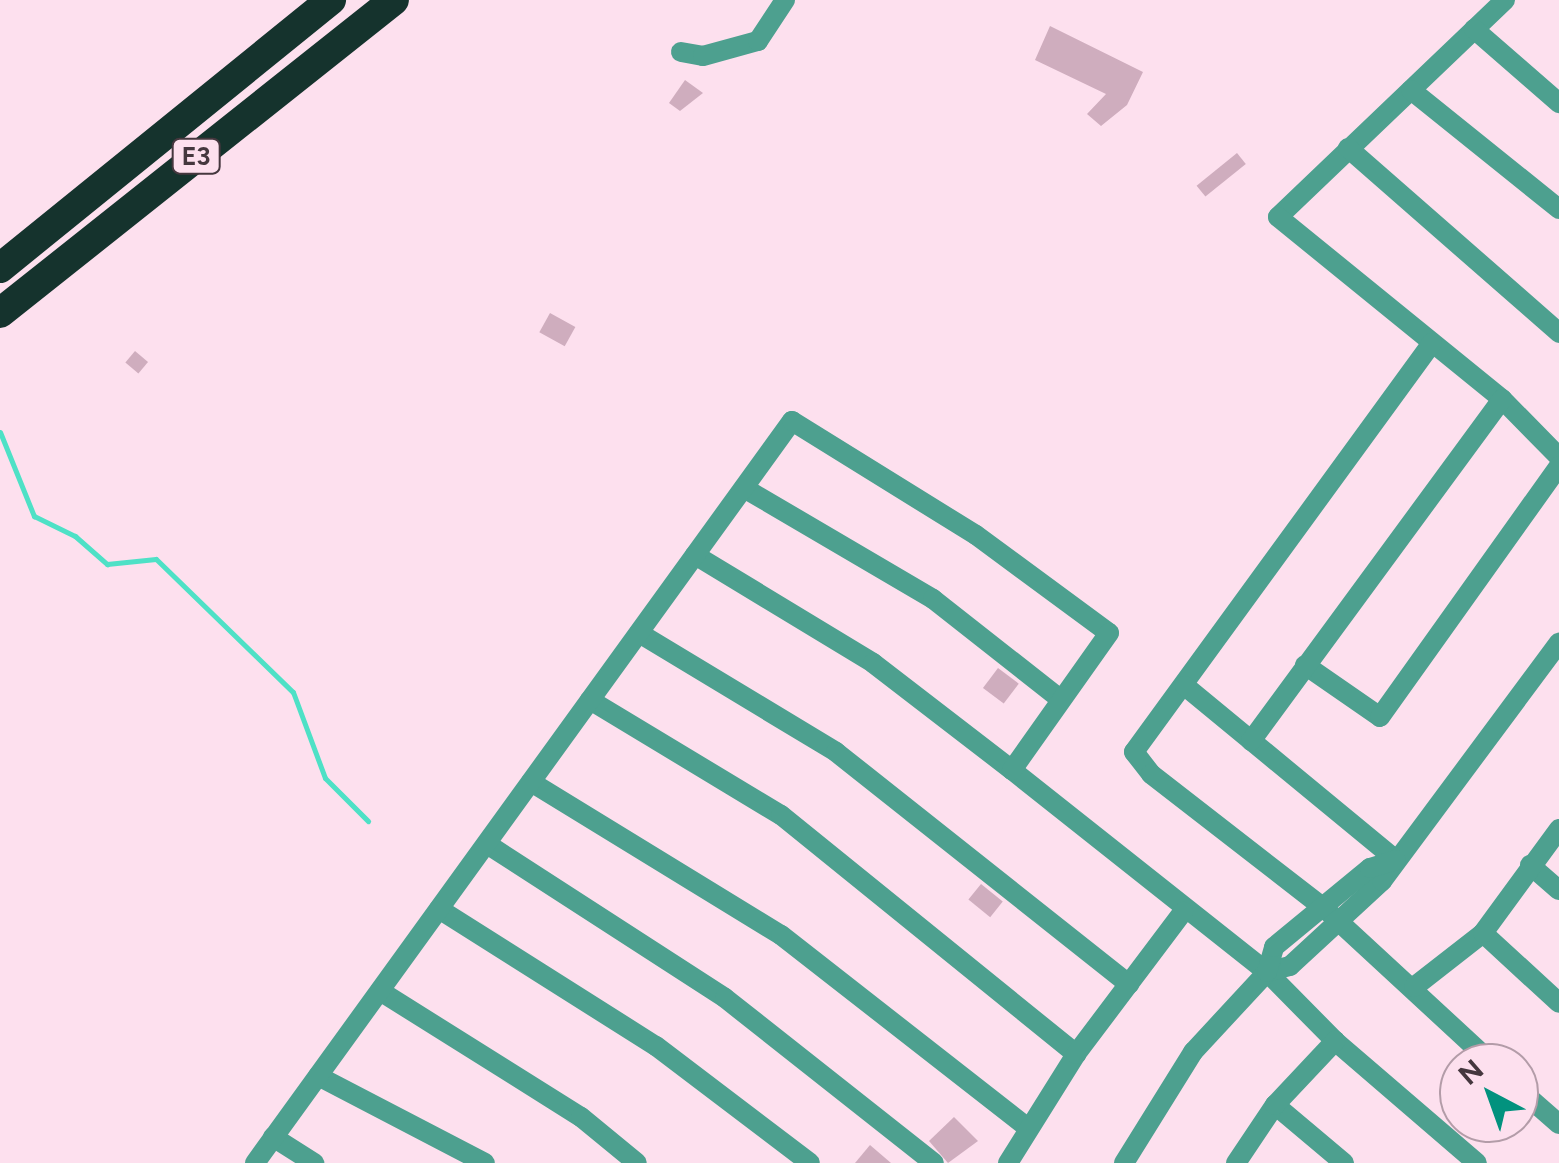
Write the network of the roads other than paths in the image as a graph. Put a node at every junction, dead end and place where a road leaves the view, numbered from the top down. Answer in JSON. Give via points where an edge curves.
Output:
{"nodes":[{"id":1,"x":332,"y":0,"type":"edge"},
{"id":2,"x":394,"y":0,"type":"edge"},
{"id":3,"x":784,"y":0,"type":"edge"},
{"id":4,"x":1505,"y":0,"type":"edge"},
{"id":5,"x":1474,"y":29,"type":"junction"},
{"id":6,"x":681,"y":52,"type":"dead end"},
{"id":7,"x":1410,"y":90,"type":"junction"},
{"id":8,"x":1559,"y":104,"type":"edge"},
{"id":9,"x":1348,"y":148,"type":"junction"},
{"id":10,"x":1559,"y":208,"type":"edge"},
{"id":11,"x":0,"y":268,"type":"edge"},
{"id":12,"x":0,"y":313,"type":"edge"},
{"id":13,"x":1559,"y":333,"type":"edge"},
{"id":14,"x":1432,"y":342,"type":"junction"},
{"id":15,"x":1502,"y":399,"type":"junction"},
{"id":16,"x":1559,"y":457,"type":"edge"},
{"id":17,"x":1559,"y":466,"type":"edge"},
{"id":18,"x":744,"y":488,"type":"junction"},
{"id":19,"x":696,"y":555,"type":"junction"},
{"id":20,"x":639,"y":633,"type":"junction"},
{"id":21,"x":1558,"y":645,"type":"edge"},
{"id":22,"x":1305,"y":665,"type":"junction"},
{"id":23,"x":1185,"y":686,"type":"junction"},
{"id":24,"x":1060,"y":699,"type":"junction"},
{"id":25,"x":590,"y":700,"type":"junction"},
{"id":26,"x":1251,"y":741,"type":"junction"},
{"id":27,"x":1012,"y":770,"type":"junction"},
{"id":28,"x":531,"y":782,"type":"junction"},
{"id":29,"x":1559,"y":828,"type":"edge"},
{"id":30,"x":487,"y":844,"type":"junction"},
{"id":31,"x":1396,"y":860,"type":"junction"},
{"id":32,"x":1530,"y":865,"type":"junction"},
{"id":33,"x":1559,"y":890,"type":"edge"},
{"id":34,"x":439,"y":908,"type":"junction"},
{"id":35,"x":1183,"y":912,"type":"junction"},
{"id":36,"x":1330,"y":914,"type":"junction"},
{"id":37,"x":1483,"y":933,"type":"junction"},
{"id":38,"x":1267,"y":972,"type":"junction"},
{"id":39,"x":1129,"y":984,"type":"junction"},
{"id":40,"x":1414,"y":987,"type":"junction"},
{"id":41,"x":380,"y":990,"type":"junction"},
{"id":42,"x":1559,"y":1003,"type":"edge"},
{"id":43,"x":1334,"y":1041,"type":"junction"},
{"id":44,"x":1471,"y":1043,"type":"edge"},
{"id":45,"x":1076,"y":1054,"type":"junction"},
{"id":46,"x":318,"y":1076,"type":"junction"},
{"id":47,"x":1275,"y":1105,"type":"junction"},
{"id":48,"x":1539,"y":1106,"type":"edge"},
{"id":49,"x":1559,"y":1124,"type":"edge"},
{"id":50,"x":1027,"y":1127,"type":"junction"},
{"id":51,"x":274,"y":1137,"type":"junction"},
{"id":52,"x":802,"y":1160,"type":"edge"},
{"id":53,"x":254,"y":1163,"type":"edge"},
{"id":54,"x":314,"y":1163,"type":"edge"},
{"id":55,"x":485,"y":1163,"type":"edge"},
{"id":56,"x":637,"y":1163,"type":"edge"},
{"id":57,"x":934,"y":1163,"type":"edge"},
{"id":58,"x":1008,"y":1163,"type":"edge"},
{"id":59,"x":1124,"y":1163,"type":"edge"},
{"id":60,"x":1236,"y":1163,"type":"edge"},
{"id":61,"x":1344,"y":1163,"type":"edge"},
{"id":62,"x":1476,"y":1163,"type":"edge"}],
"edges":[{"from":1,"to":11,"type":"highway","number":"E3"},
{"from":2,"to":12,"type":"highway","number":"E3"},
{"from":3,"to":6,"type":"street","via":[[758,41],[703,56]]},
{"from":4,"to":5,"type":"street"},
{"from":5,"to":7,"type":"street"},
{"from":5,"to":8,"type":"street"},
{"from":7,"to":9,"type":"street"},
{"from":7,"to":10,"type":"street"},
{"from":9,"to":13,"type":"street"},
{"from":9,"to":14,"type":"street","via":[[1278,217]]},
{"from":14,"to":15,"type":"street"},
{"from":14,"to":23,"type":"street"},
{"from":15,"to":16,"type":"street"},
{"from":15,"to":22,"type":"street"},
{"from":17,"to":22,"type":"street","via":[[1380,717]]},
{"from":18,"to":19,"type":"street"},
{"from":18,"to":24,"type":"street","via":[[933,599]]},
{"from":18,"to":24,"type":"street","via":[[792,422],[976,536],[1109,634]]},
{"from":19,"to":20,"type":"street"},
{"from":19,"to":27,"type":"street","via":[[873,664]]},
{"from":20,"to":25,"type":"street"},
{"from":20,"to":39,"type":"street","via":[[836,752]]},
{"from":21,"to":31,"type":"street"},
{"from":22,"to":26,"type":"street"},
{"from":23,"to":26,"type":"street"},
{"from":23,"to":36,"type":"street","via":[[1134,752],[1140,764]]},
{"from":24,"to":27,"type":"street"},
{"from":25,"to":28,"type":"street"},
{"from":25,"to":45,"type":"street","via":[[780,815]]},
{"from":26,"to":31,"type":"street"},
{"from":27,"to":35,"type":"street"},
{"from":28,"to":30,"type":"street"},
{"from":28,"to":50,"type":"street","via":[[781,935]]},
{"from":29,"to":32,"type":"street"},
{"from":30,"to":34,"type":"street"},
{"from":30,"to":57,"type":"street","via":[[725,998]]},
{"from":31,"to":36,"type":"street"},
{"from":32,"to":33,"type":"street"},
{"from":32,"to":37,"type":"street"},
{"from":34,"to":41,"type":"street"},
{"from":34,"to":52,"type":"street","via":[[656,1046]]},
{"from":35,"to":38,"type":"street"},
{"from":35,"to":39,"type":"street"},
{"from":36,"to":38,"type":"street","via":[[1290,966]]},
{"from":36,"to":40,"type":"street"},
{"from":37,"to":40,"type":"street"},
{"from":37,"to":42,"type":"street"},
{"from":38,"to":43,"type":"street"},
{"from":38,"to":59,"type":"street","via":[[1193,1052]]},
{"from":39,"to":45,"type":"street"},
{"from":40,"to":44,"type":"street"},
{"from":41,"to":46,"type":"street"},
{"from":41,"to":56,"type":"street","via":[[581,1117]]},
{"from":43,"to":47,"type":"street"},
{"from":43,"to":62,"type":"street"},
{"from":45,"to":50,"type":"street"},
{"from":46,"to":51,"type":"street"},
{"from":46,"to":55,"type":"street"},
{"from":47,"to":60,"type":"street"},
{"from":47,"to":61,"type":"street"},
{"from":48,"to":49,"type":"street"},
{"from":50,"to":58,"type":"street"},
{"from":51,"to":53,"type":"street"},
{"from":51,"to":54,"type":"street"}]}
